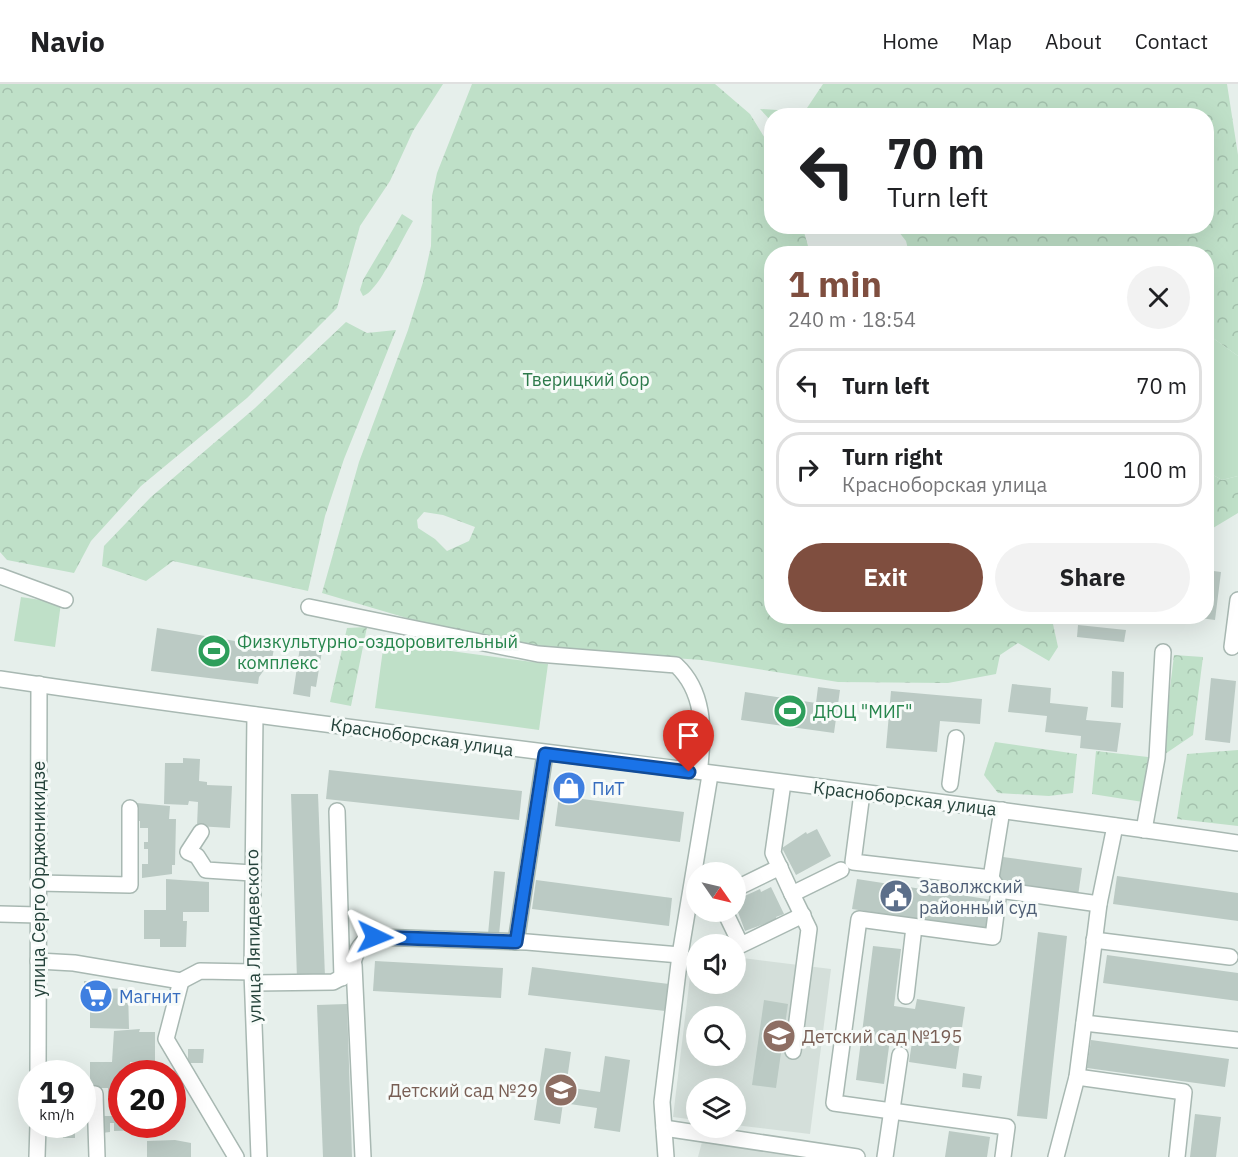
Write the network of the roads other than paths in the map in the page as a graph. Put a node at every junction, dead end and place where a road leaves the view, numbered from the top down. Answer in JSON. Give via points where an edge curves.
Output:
{"nodes":[{"id":1,"x":0,"y":576,"type":"edge"},
{"id":2,"x":65,"y":600,"type":"dead end"},
{"id":3,"x":1238,"y":600,"type":"edge"},
{"id":4,"x":309,"y":607,"type":"dead end"},
{"id":5,"x":1232,"y":647,"type":"dead end"},
{"id":6,"x":1163,"y":652,"type":"dead end"},
{"id":7,"x":0,"y":679,"type":"edge"},
{"id":8,"x":39,"y":684,"type":"junction"},
{"id":9,"x":255,"y":715,"type":"junction"},
{"id":10,"x":956,"y":738,"type":"dead end"},
{"id":11,"x":545,"y":754,"type":"junction"},
{"id":12,"x":624,"y":764,"type":"junction"},
{"id":13,"x":710,"y":775,"type":"junction"},
{"id":14,"x":783,"y":783,"type":"junction"},
{"id":15,"x":950,"y":784,"type":"dead end"},
{"id":16,"x":862,"y":793,"type":"junction"},
{"id":17,"x":129,"y":808,"type":"dead end"},
{"id":18,"x":1002,"y":810,"type":"junction"},
{"id":19,"x":337,"y":811,"type":"dead end"},
{"id":20,"x":1115,"y":826,"type":"junction"},
{"id":21,"x":1144,"y":830,"type":"junction"},
{"id":22,"x":201,"y":832,"type":"dead end"},
{"id":23,"x":1238,"y":843,"type":"edge"},
{"id":24,"x":847,"y":866,"type":"junction"},
{"id":25,"x":780,"y":867,"type":"junction"},
{"id":26,"x":252,"y":873,"type":"junction"},
{"id":27,"x":38,"y":883,"type":"junction"},
{"id":28,"x":746,"y":884,"type":"edge"},
{"id":29,"x":995,"y":884,"type":"junction"},
{"id":30,"x":838,"y":888,"type":"dead end"},
{"id":31,"x":792,"y":894,"type":"junction"},
{"id":32,"x":1099,"y":904,"type":"junction"},
{"id":33,"x":0,"y":914,"type":"edge"},
{"id":34,"x":38,"y":915,"type":"junction"},
{"id":35,"x":803,"y":915,"type":"junction"},
{"id":36,"x":730,"y":922,"type":"edge"},
{"id":37,"x":914,"y":927,"type":"junction"},
{"id":38,"x":1095,"y":940,"type":"junction"},
{"id":39,"x":516,"y":942,"type":"junction"},
{"id":40,"x":680,"y":955,"type":"junction"},
{"id":41,"x":1230,"y":957,"type":"dead end"},
{"id":42,"x":38,"y":961,"type":"junction"},
{"id":43,"x":354,"y":965,"type":"junction"},
{"id":44,"x":252,"y":978,"type":"junction"},
{"id":45,"x":342,"y":978,"type":"junction"},
{"id":46,"x":181,"y":981,"type":"junction"},
{"id":47,"x":906,"y":996,"type":"dead end"},
{"id":48,"x":1084,"y":1023,"type":"junction"},
{"id":49,"x":1238,"y":1040,"type":"edge"},
{"id":50,"x":792,"y":1051,"type":"dead end"},
{"id":51,"x":900,"y":1055,"type":"dead end"},
{"id":52,"x":38,"y":1060,"type":"edge"},
{"id":53,"x":1077,"y":1077,"type":"junction"},
{"id":54,"x":891,"y":1112,"type":"junction"},
{"id":55,"x":96,"y":1126,"type":"edge"},
{"id":56,"x":664,"y":1128,"type":"junction"},
{"id":57,"x":38,"y":1138,"type":"edge"},
{"id":58,"x":38,"y":1157,"type":"edge"},
{"id":59,"x":97,"y":1157,"type":"edge"},
{"id":60,"x":236,"y":1157,"type":"edge"},
{"id":61,"x":259,"y":1157,"type":"edge"},
{"id":62,"x":363,"y":1157,"type":"edge"},
{"id":63,"x":666,"y":1157,"type":"edge"},
{"id":64,"x":857,"y":1157,"type":"edge"},
{"id":65,"x":885,"y":1157,"type":"edge"},
{"id":66,"x":1003,"y":1157,"type":"edge"},
{"id":67,"x":1056,"y":1157,"type":"edge"},
{"id":68,"x":1178,"y":1157,"type":"edge"}],
"edges":[{"from":1,"to":2,"type":"street"},
{"from":3,"to":5,"type":"street"},
{"from":4,"to":12,"type":"street","via":[[538,654],[676,665],[689,677],[696,693],[701,718],[700,765],[696,768],[633,760]]},
{"from":6,"to":21,"type":"street","via":[[1157,758]]},
{"from":7,"to":8,"type":"street","name":"Красноборская улица"},
{"from":8,"to":9,"type":"street","name":"Красноборская улица"},
{"from":8,"to":27,"type":"street","name":"улица Серго Орджоникидзе"},
{"from":9,"to":11,"type":"street","name":"Красноборская улица"},
{"from":9,"to":26,"type":"street","name":"улица Ляпидевского"},
{"from":10,"to":15,"type":"street"},
{"from":11,"to":12,"type":"street","name":"Красноборская улица"},
{"from":11,"to":39,"type":"street"},
{"from":12,"to":13,"type":"street","name":"Красноборская улица"},
{"from":13,"to":14,"type":"street","name":"Красноборская улица"},
{"from":13,"to":40,"type":"street"},
{"from":14,"to":16,"type":"street","name":"Красноборская улица"},
{"from":14,"to":25,"type":"street","via":[[773,853]]},
{"from":16,"to":18,"type":"street","name":"Красноборская улица"},
{"from":16,"to":24,"type":"street"},
{"from":17,"to":27,"type":"street","via":[[130,885]]},
{"from":18,"to":20,"type":"street","name":"Красноборская улица"},
{"from":18,"to":29,"type":"street"},
{"from":19,"to":45,"type":"street"},
{"from":20,"to":21,"type":"street","name":"Красноборская улица"},
{"from":20,"to":32,"type":"street"},
{"from":21,"to":23,"type":"street","name":"Красноборская улица"},
{"from":22,"to":26,"type":"street","via":[[188,852],[197,856],[206,870]]},
{"from":24,"to":29,"type":"street"},
{"from":24,"to":30,"type":"street"},
{"from":24,"to":31,"type":"street"},
{"from":25,"to":28,"type":"street"},
{"from":25,"to":31,"type":"street"},
{"from":26,"to":44,"type":"street","name":"улица Ляпидевского"},
{"from":27,"to":34,"type":"street","name":"улица Серго Орджоникидзе"},
{"from":29,"to":32,"type":"street"},
{"from":29,"to":37,"type":"street","via":[[993,938]]},
{"from":31,"to":35,"type":"street"},
{"from":32,"to":38,"type":"street"},
{"from":33,"to":34,"type":"street"},
{"from":34,"to":42,"type":"street","name":"улица Серго Орджоникидзе"},
{"from":35,"to":36,"type":"street","via":[[741,945]]},
{"from":35,"to":50,"type":"street","via":[[809,929]]},
{"from":37,"to":47,"type":"street"},
{"from":37,"to":54,"type":"street","via":[[859,919],[834,1102]]},
{"from":38,"to":41,"type":"street"},
{"from":38,"to":48,"type":"street"},
{"from":39,"to":40,"type":"street"},
{"from":39,"to":43,"type":"street","via":[[375,937],[361,945]]},
{"from":40,"to":56,"type":"street","via":[[662,1102]]},
{"from":42,"to":46,"type":"street","via":[[74,963]]},
{"from":42,"to":52,"type":"street","name":"улица Серго Орджоникидзе"},
{"from":43,"to":45,"type":"street"},
{"from":43,"to":62,"type":"street"},
{"from":44,"to":45,"type":"street","via":[[333,982]]},
{"from":44,"to":46,"type":"street","via":[[200,971]]},
{"from":44,"to":61,"type":"street","name":"улица Ляпидевского"},
{"from":46,"to":60,"type":"street","via":[[166,1040]]},
{"from":48,"to":49,"type":"street"},
{"from":48,"to":53,"type":"street"},
{"from":51,"to":54,"type":"street"},
{"from":53,"to":67,"type":"street"},
{"from":53,"to":68,"type":"street","via":[[1184,1092]]},
{"from":54,"to":65,"type":"street"},
{"from":54,"to":66,"type":"street","via":[[1006,1127]]},
{"from":55,"to":59,"type":"street"},
{"from":56,"to":63,"type":"street"},
{"from":56,"to":64,"type":"street"},
{"from":57,"to":58,"type":"street"}]}
